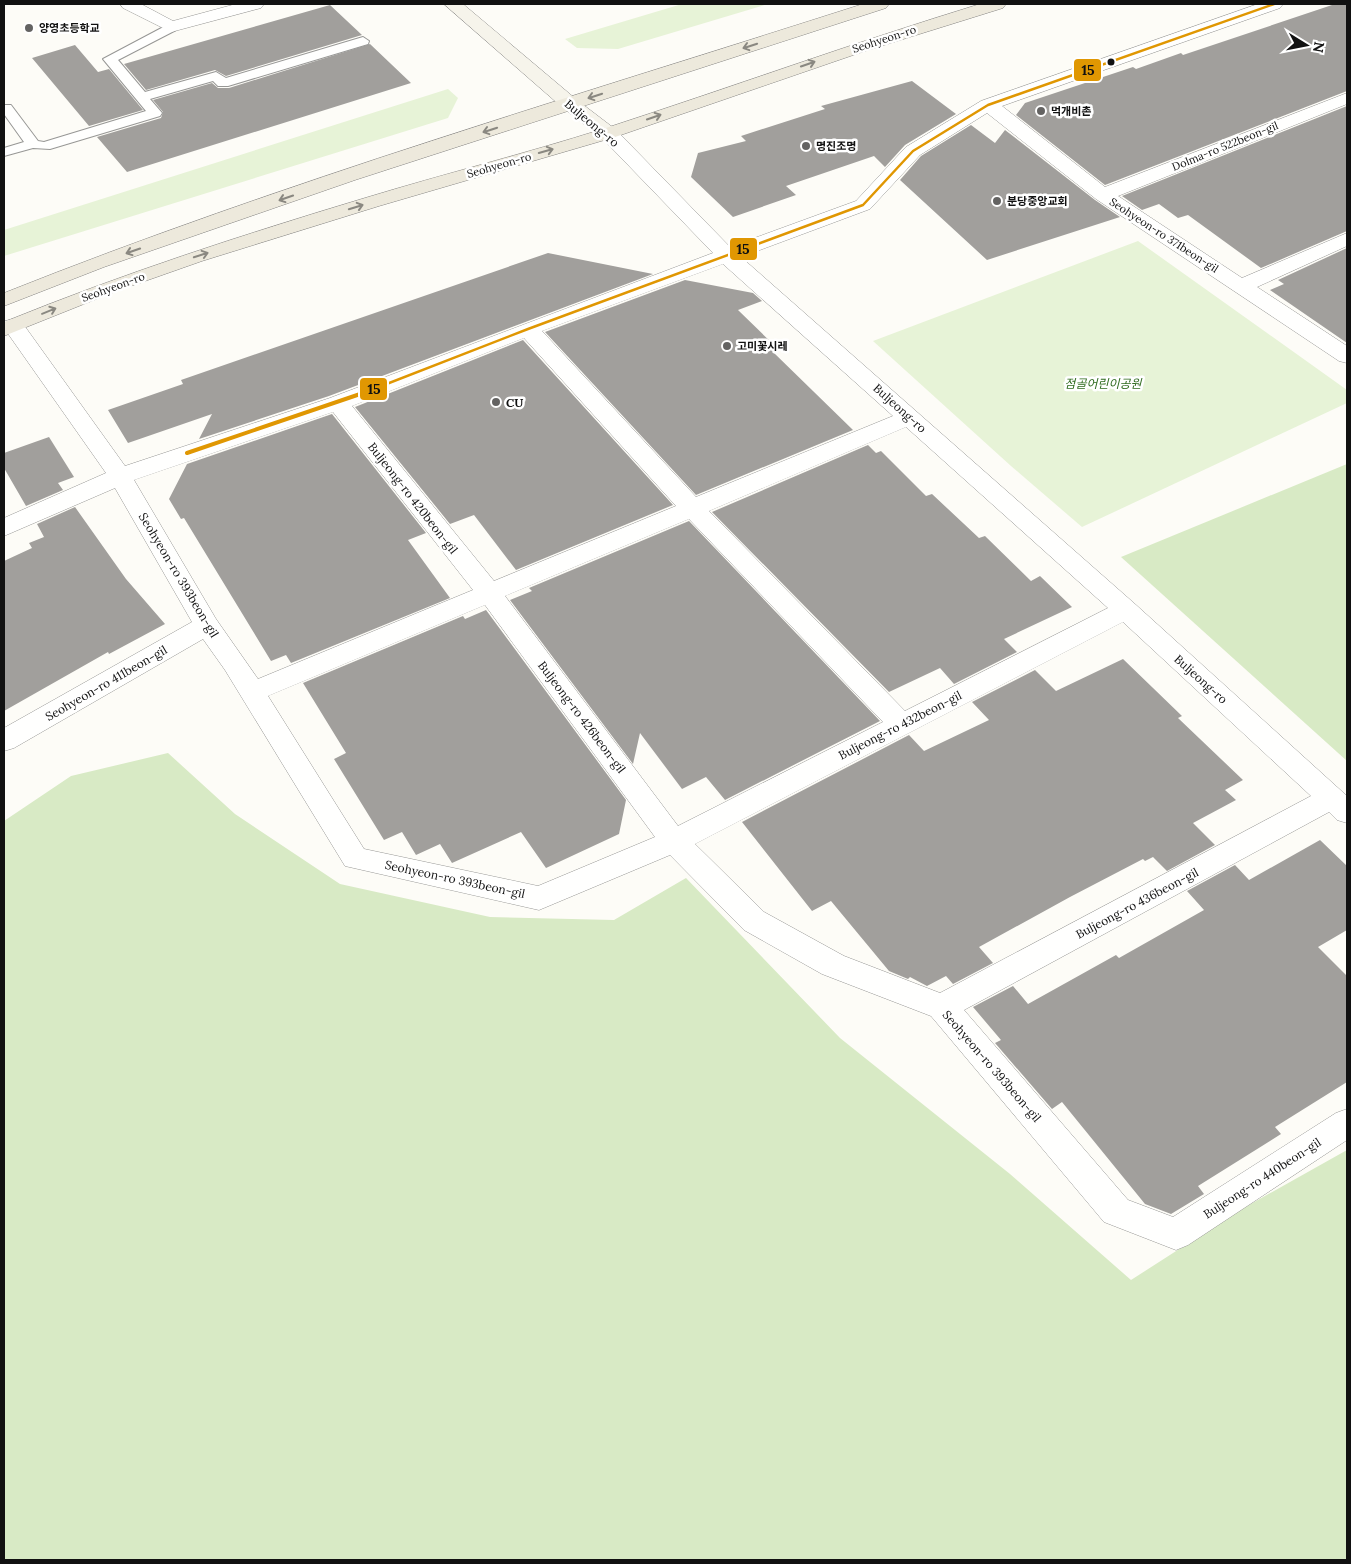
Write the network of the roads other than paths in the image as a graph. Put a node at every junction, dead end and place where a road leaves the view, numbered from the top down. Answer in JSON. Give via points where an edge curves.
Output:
{"nodes":[{"id":1,"x":128,"y":4,"type":"edge"},
{"id":2,"x":255,"y":4,"type":"edge"},
{"id":3,"x":453,"y":4,"type":"edge"},
{"id":4,"x":880,"y":4,"type":"edge"},
{"id":5,"x":997,"y":4,"type":"edge"},
{"id":6,"x":1274,"y":4,"type":"edge"},
{"id":7,"x":171,"y":27,"type":"junction"},
{"id":8,"x":363,"y":41,"type":"dead end"},
{"id":9,"x":142,"y":97,"type":"junction"},
{"id":10,"x":1347,"y":98,"type":"edge"},
{"id":11,"x":570,"y":104,"type":"junction"},
{"id":12,"x":988,"y":106,"type":"junction"},
{"id":13,"x":6,"y":108,"type":"dead end"},
{"id":14,"x":608,"y":133,"type":"junction"},
{"id":15,"x":32,"y":144,"type":"junction"},
{"id":16,"x":4,"y":152,"type":"edge"},
{"id":17,"x":1103,"y":195,"type":"junction"},
{"id":18,"x":1347,"y":239,"type":"edge"},
{"id":19,"x":728,"y":256,"type":"junction"},
{"id":20,"x":1241,"y":286,"type":"junction"},
{"id":21,"x":4,"y":300,"type":"edge"},
{"id":22,"x":8,"y":328,"type":"edge"},
{"id":23,"x":528,"y":328,"type":"junction"},
{"id":24,"x":1347,"y":356,"type":"edge"},
{"id":25,"x":338,"y":402,"type":"junction"},
{"id":26,"x":910,"y":417,"type":"junction"},
{"id":27,"x":120,"y":476,"type":"junction"},
{"id":28,"x":692,"y":508,"type":"junction"},
{"id":29,"x":4,"y":528,"type":"edge"},
{"id":30,"x":489,"y":593,"type":"junction"},
{"id":31,"x":1126,"y":610,"type":"junction"},
{"id":32,"x":208,"y":626,"type":"junction"},
{"id":33,"x":251,"y":693,"type":"junction"},
{"id":34,"x":901,"y":724,"type":"junction"},
{"id":35,"x":4,"y":741,"type":"edge"},
{"id":36,"x":1339,"y":805,"type":"edge"},
{"id":37,"x":674,"y":841,"type":"junction"},
{"id":38,"x":942,"y":1007,"type":"junction"},
{"id":39,"x":1347,"y":1123,"type":"edge"},
{"id":40,"x":1176,"y":1234,"type":"joint"}],
"edges":[{"from":1,"to":7,"type":"street"},
{"from":2,"to":7,"type":"street"},
{"from":3,"to":11,"type":"main road","name":"Buljeong-ro"},
{"from":4,"to":11,"type":"main road","one_way":true},
{"from":14,"to":5,"type":"main road","name":"Seohyeon-ro","one_way":true,"via":[[859,47]]},
{"from":6,"to":12,"type":"street"},
{"from":7,"to":9,"type":"lane","via":[[110,59]]},
{"from":8,"to":9,"type":"lane","via":[[223,83],[216,76]]},
{"from":9,"to":15,"type":"lane","via":[[155,113],[45,146]]},
{"from":10,"to":17,"type":"street","name":"Dolma-ro 522beon-gil"},
{"from":11,"to":14,"type":"main road","name":"Buljeong-ro"},
{"from":11,"to":21,"type":"main road","one_way":true,"via":[[162,240]]},
{"from":12,"to":17,"type":"street","name":"Seohyeon-ro 371beon-gil"},
{"from":12,"to":19,"type":"street","via":[[913,151],[863,205]]},
{"from":13,"to":15,"type":"lane"},
{"from":14,"to":19,"type":"street","name":"Buljeong-ro"},
{"from":22,"to":14,"type":"main road","name":"Seohyeon-ro","one_way":true,"via":[[195,257]]},
{"from":15,"to":16,"type":"lane"},
{"from":17,"to":20,"type":"street","name":"Seohyeon-ro 371beon-gil"},
{"from":18,"to":20,"type":"street"},
{"from":19,"to":23,"type":"street"},
{"from":19,"to":26,"type":"street","name":"Buljeong-ro"},
{"from":20,"to":24,"type":"street","name":"Seohyeon-ro 371beon-gil"},
{"from":22,"to":27,"type":"street","name":"Seohyeon-ro 393beon-gil"},
{"from":23,"to":25,"type":"street"},
{"from":23,"to":28,"type":"street"},
{"from":25,"to":27,"type":"street"},
{"from":25,"to":30,"type":"street","name":"Buljeong-ro 420beon-gil"},
{"from":26,"to":28,"type":"street"},
{"from":26,"to":31,"type":"street","name":"Buljeong-ro"},
{"from":27,"to":29,"type":"street"},
{"from":27,"to":32,"type":"street","name":"Seohyeon-ro 393beon-gil"},
{"from":28,"to":30,"type":"street"},
{"from":28,"to":34,"type":"street"},
{"from":30,"to":33,"type":"street"},
{"from":30,"to":37,"type":"street","name":"Buljeong-ro 426beon-gil"},
{"from":31,"to":34,"type":"street","name":"Buljeong-ro 432beon-gil"},
{"from":31,"to":36,"type":"street","name":"Buljeong-ro"},
{"from":32,"to":33,"type":"street","name":"Seohyeon-ro 393beon-gil"},
{"from":32,"to":35,"type":"street","name":"Seohyeon-ro 411beon-gil"},
{"from":33,"to":37,"type":"street","name":"Seohyeon-ro 393beon-gil","via":[[355,858],[539,898]]},
{"from":34,"to":37,"type":"street","name":"Buljeong-ro 432beon-gil"},
{"from":36,"to":38,"type":"street","name":"Buljeong-ro 436beon-gil"},
{"from":37,"to":38,"type":"street","name":"Seohyeon-ro 393beon-gil","via":[[754,921],[833,965]]},
{"from":38,"to":40,"type":"street","name":"Seohyeon-ro 393beon-gil","via":[[1116,1211]]},
{"from":39,"to":40,"type":"street","name":"Buljeong-ro 440beon-gil"}]}
